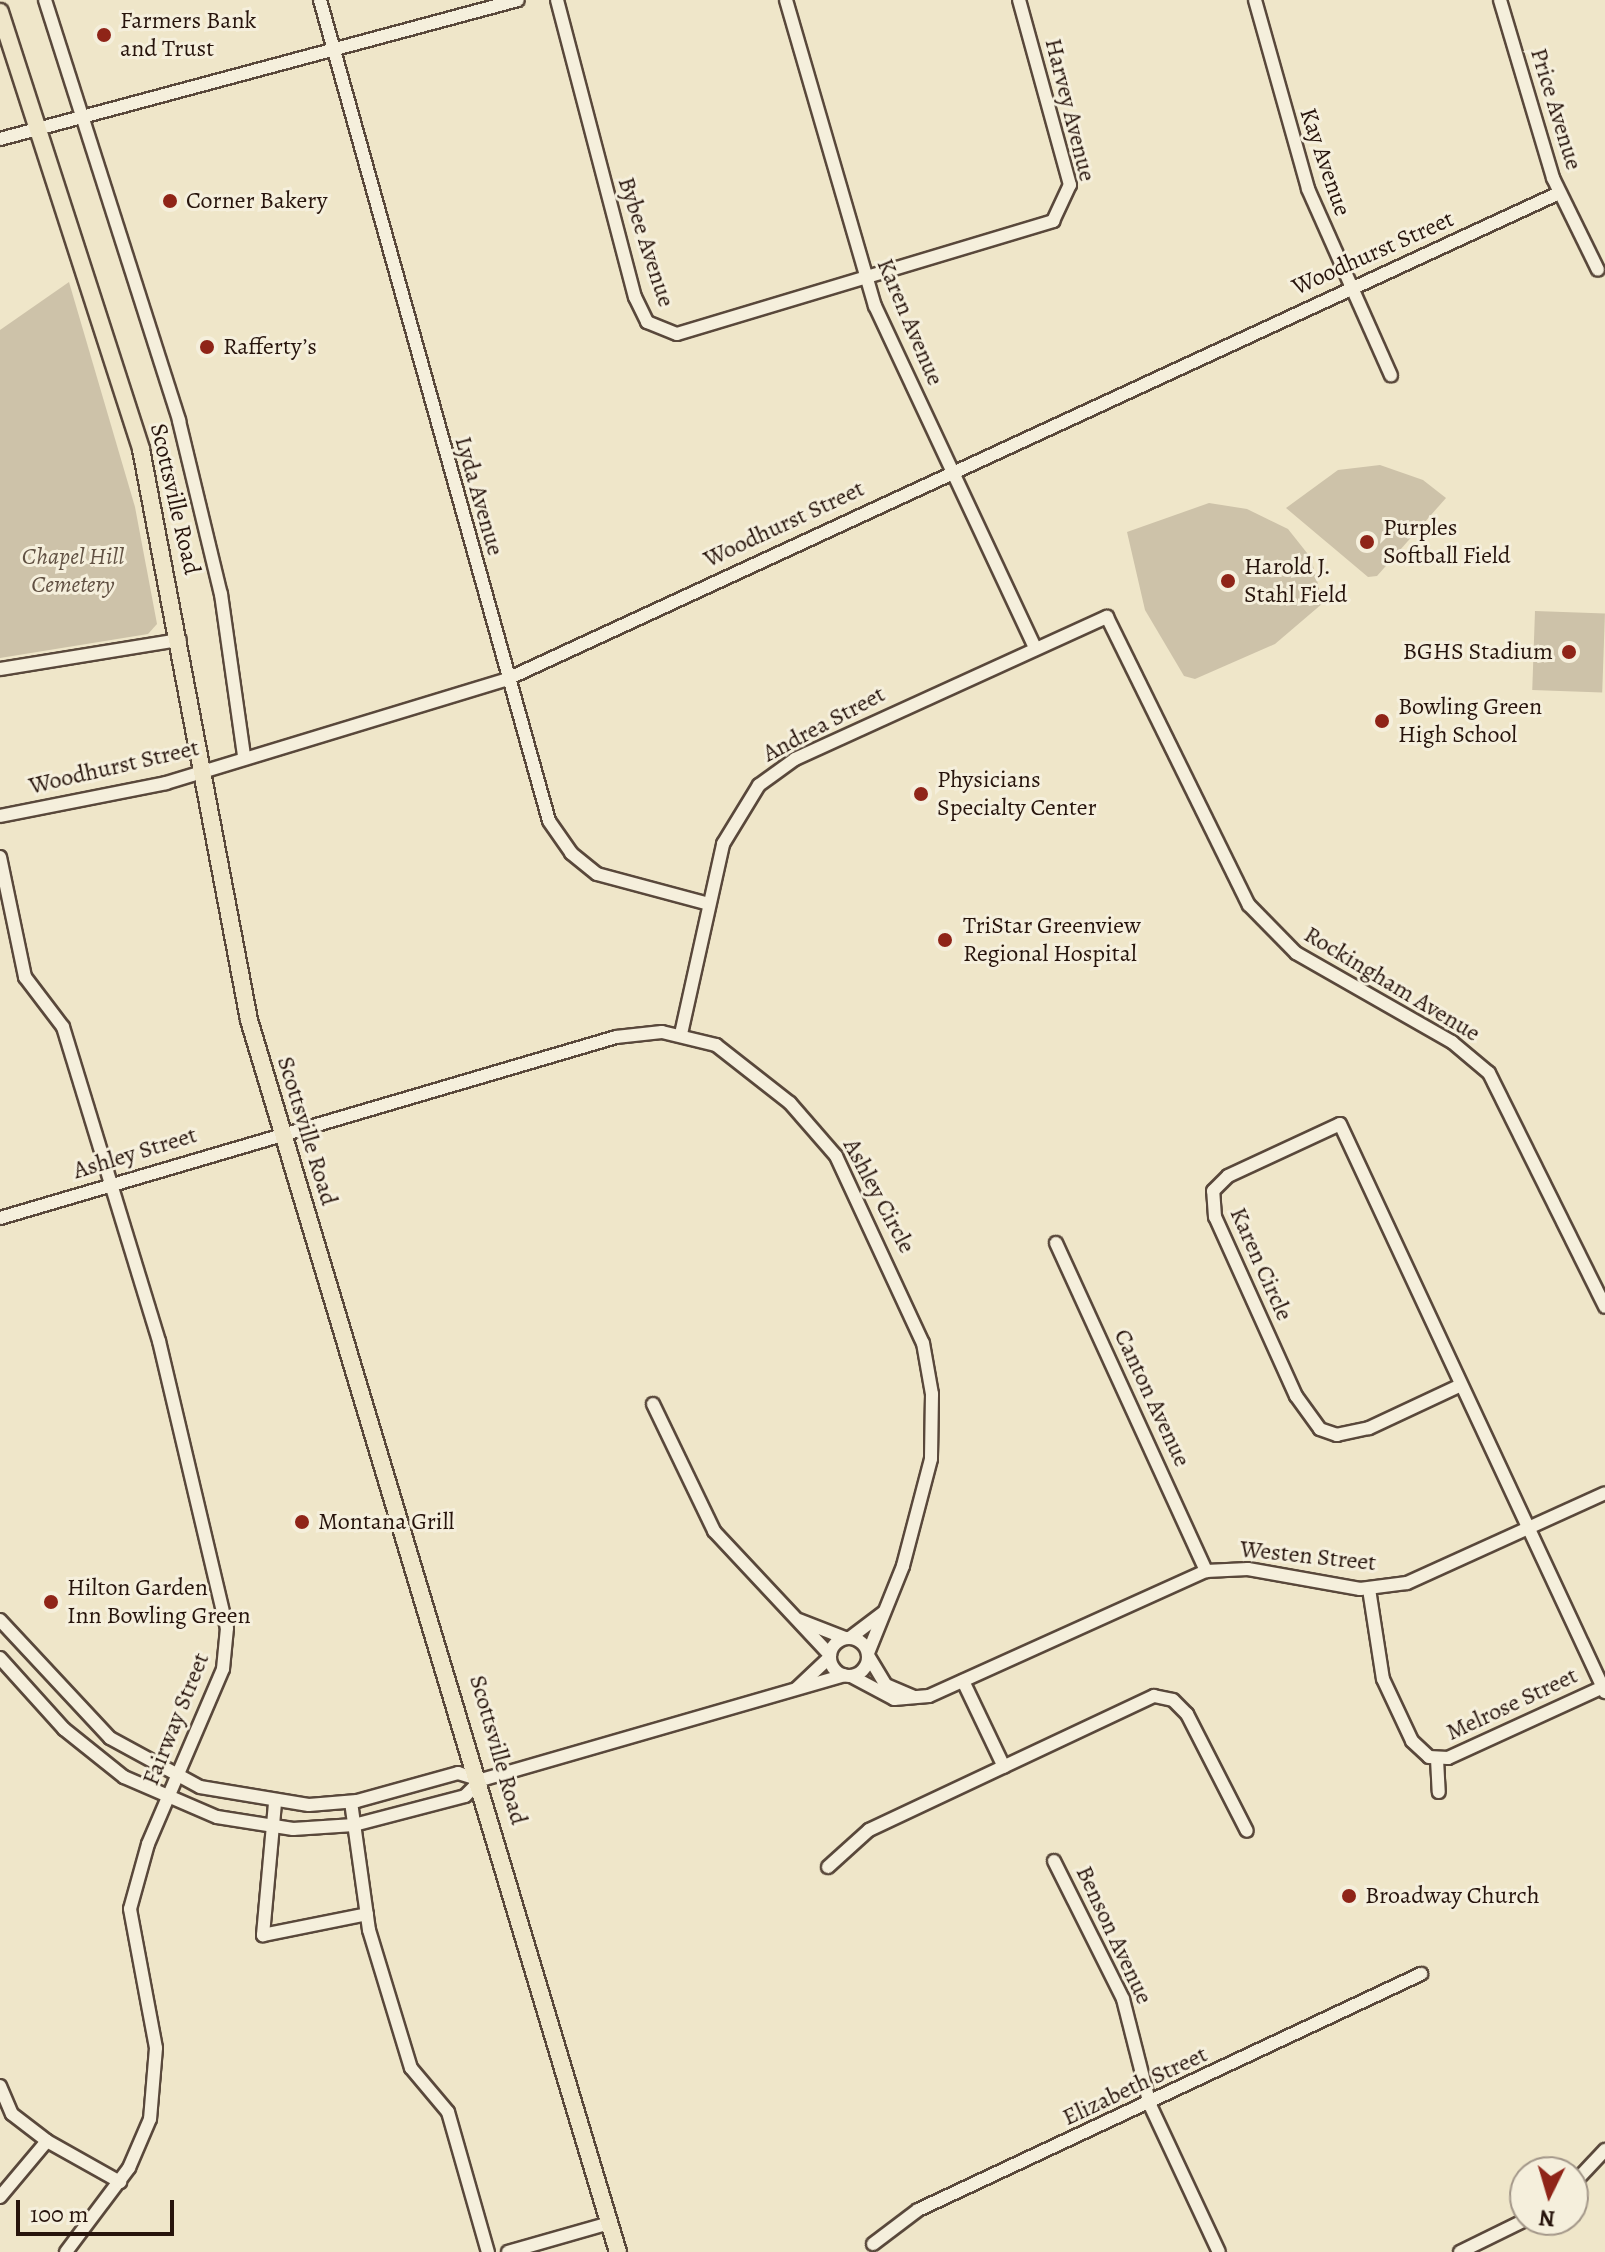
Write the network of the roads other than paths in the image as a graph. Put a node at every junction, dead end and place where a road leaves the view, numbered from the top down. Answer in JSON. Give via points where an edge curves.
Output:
{"nodes":[{"id":1,"x":45,"y":0,"type":"edge"},
{"id":2,"x":320,"y":0,"type":"edge"},
{"id":3,"x":518,"y":0,"type":"edge"},
{"id":4,"x":557,"y":0,"type":"edge"},
{"id":5,"x":786,"y":0,"type":"edge"},
{"id":6,"x":1019,"y":0,"type":"edge"},
{"id":7,"x":1255,"y":0,"type":"edge"},
{"id":8,"x":1500,"y":0,"type":"edge"},
{"id":9,"x":0,"y":12,"type":"edge"},
{"id":10,"x":334,"y":50,"type":"junction"},
{"id":11,"x":87,"y":118,"type":"junction"},
{"id":12,"x":41,"y":131,"type":"junction"},
{"id":13,"x":0,"y":139,"type":"edge"},
{"id":14,"x":1559,"y":193,"type":"junction"},
{"id":15,"x":1598,"y":270,"type":"dead end"},
{"id":16,"x":866,"y":281,"type":"junction"},
{"id":17,"x":1350,"y":286,"type":"junction"},
{"id":18,"x":1391,"y":375,"type":"dead end"},
{"id":19,"x":952,"y":471,"type":"junction"},
{"id":20,"x":1107,"y":617,"type":"joint"},
{"id":21,"x":180,"y":640,"type":"junction"},
{"id":22,"x":1034,"y":645,"type":"junction"},
{"id":23,"x":0,"y":669,"type":"edge"},
{"id":24,"x":505,"y":680,"type":"junction"},
{"id":25,"x":244,"y":755,"type":"junction"},
{"id":26,"x":200,"y":772,"type":"junction"},
{"id":27,"x":0,"y":816,"type":"edge"},
{"id":28,"x":0,"y":857,"type":"edge"},
{"id":29,"x":709,"y":904,"type":"junction"},
{"id":30,"x":681,"y":1034,"type":"junction"},
{"id":31,"x":283,"y":1133,"type":"junction"},
{"id":32,"x":109,"y":1183,"type":"junction"},
{"id":33,"x":0,"y":1218,"type":"edge"},
{"id":34,"x":1056,"y":1243,"type":"dead end"},
{"id":35,"x":1605,"y":1307,"type":"edge"},
{"id":36,"x":1461,"y":1385,"type":"junction"},
{"id":37,"x":653,"y":1404,"type":"dead end"},
{"id":38,"x":1605,"y":1493,"type":"edge"},
{"id":39,"x":1528,"y":1530,"type":"junction"},
{"id":40,"x":1206,"y":1571,"type":"junction"},
{"id":41,"x":1369,"y":1589,"type":"junction"},
{"id":42,"x":884,"y":1612,"type":"junction"},
{"id":43,"x":0,"y":1620,"type":"edge"},
{"id":44,"x":799,"y":1620,"type":"junction"},
{"id":45,"x":848,"y":1638,"type":"junction"},
{"id":46,"x":868,"y":1655,"type":"junction"},
{"id":47,"x":830,"y":1656,"type":"junction"},
{"id":48,"x":0,"y":1658,"type":"edge"},
{"id":49,"x":848,"y":1676,"type":"junction"},
{"id":50,"x":963,"y":1681,"type":"junction"},
{"id":51,"x":1604,"y":1688,"type":"edge"},
{"id":52,"x":795,"y":1690,"type":"junction"},
{"id":53,"x":917,"y":1699,"type":"junction"},
{"id":54,"x":1437,"y":1759,"type":"junction"},
{"id":55,"x":1004,"y":1767,"type":"junction"},
{"id":56,"x":176,"y":1778,"type":"junction"},
{"id":57,"x":481,"y":1780,"type":"junction"},
{"id":58,"x":1439,"y":1792,"type":"dead end"},
{"id":59,"x":167,"y":1800,"type":"junction"},
{"id":60,"x":351,"y":1802,"type":"junction"},
{"id":61,"x":275,"y":1803,"type":"junction"},
{"id":62,"x":354,"y":1825,"type":"junction"},
{"id":63,"x":274,"y":1828,"type":"junction"},
{"id":64,"x":1247,"y":1831,"type":"dead end"},
{"id":65,"x":1054,"y":1861,"type":"dead end"},
{"id":66,"x":828,"y":1867,"type":"dead end"},
{"id":67,"x":367,"y":1914,"type":"junction"},
{"id":68,"x":1421,"y":1974,"type":"dead end"},
{"id":69,"x":0,"y":2086,"type":"edge"},
{"id":70,"x":1150,"y":2105,"type":"junction"},
{"id":71,"x":47,"y":2141,"type":"junction"},
{"id":72,"x":1605,"y":2150,"type":"edge"},
{"id":73,"x":1589,"y":2167,"type":"edge"},
{"id":74,"x":120,"y":2182,"type":"junction"},
{"id":75,"x":0,"y":2197,"type":"edge"},
{"id":76,"x":610,"y":2223,"type":"junction"},
{"id":77,"x":1509,"y":2228,"type":"edge"},
{"id":78,"x":873,"y":2244,"type":"dead end"},
{"id":79,"x":66,"y":2252,"type":"edge"},
{"id":80,"x":488,"y":2252,"type":"edge"},
{"id":81,"x":508,"y":2252,"type":"edge"},
{"id":82,"x":618,"y":2252,"type":"edge"},
{"id":83,"x":1219,"y":2252,"type":"edge"},
{"id":84,"x":1460,"y":2252,"type":"edge"}],
"edges":[{"from":1,"to":11,"type":"street"},
{"from":2,"to":10,"type":"street","name":"Lyda Avenue"},
{"from":3,"to":10,"type":"street"},
{"from":4,"to":16,"type":"street","name":"Bybee Avenue","via":[[614,225],[647,322],[677,334]]},
{"from":5,"to":16,"type":"street","name":"Karen Avenue"},
{"from":6,"to":16,"type":"street","name":"Harvey Avenue","via":[[1070,185],[1068,202],[1035,231]]},
{"from":7,"to":17,"type":"street","name":"Kay Avenue","via":[[1308,189]]},
{"from":8,"to":14,"type":"street","name":"Price Avenue"},
{"from":9,"to":12,"type":"main road","name":"Scottsville Road"},
{"from":10,"to":11,"type":"street"},
{"from":10,"to":24,"type":"street","name":"Lyda Avenue"},
{"from":11,"to":12,"type":"street"},
{"from":11,"to":25,"type":"street","via":[[202,514]]},
{"from":12,"to":13,"type":"street"},
{"from":12,"to":21,"type":"main road","name":"Scottsville Road","via":[[141,449]]},
{"from":14,"to":15,"type":"street","name":"Price Avenue"},
{"from":14,"to":17,"type":"street","name":"Woodhurst Street"},
{"from":16,"to":19,"type":"street","name":"Karen Avenue"},
{"from":17,"to":18,"type":"street","name":"Kay Avenue"},
{"from":17,"to":19,"type":"street","name":"Woodhurst Street"},
{"from":19,"to":22,"type":"street","name":"Karen Avenue"},
{"from":19,"to":24,"type":"street","name":"Woodhurst Street"},
{"from":20,"to":22,"type":"street","name":"Andrea Street"},
{"from":20,"to":35,"type":"street","name":"Rockingham Avenue","via":[[1249,905],[1296,953],[1452,1042],[1489,1073]]},
{"from":21,"to":23,"type":"street"},
{"from":21,"to":26,"type":"main road","name":"Scottsville Road"},
{"from":22,"to":29,"type":"street","name":"Andrea Street","via":[[770,775],[727,831]]},
{"from":24,"to":25,"type":"street","name":"Woodhurst Street"},
{"from":24,"to":29,"type":"street","name":"Lyda Avenue","via":[[544,806],[571,853],[621,885]]},
{"from":25,"to":26,"type":"street","name":"Woodhurst Street"},
{"from":26,"to":27,"type":"street","name":"Woodhurst Street"},
{"from":26,"to":31,"type":"main road","name":"Scottsville Road","via":[[234,960]]},
{"from":28,"to":32,"type":"street","name":"Fairway Street","via":[[25,977],[63,1027]]},
{"from":29,"to":30,"type":"street","name":"Andrea Street"},
{"from":30,"to":31,"type":"street","name":"Ashley Circle","via":[[616,1037]]},
{"from":30,"to":42,"type":"street","name":"Ashley Circle","via":[[729,1053],[826,1141],[868,1215],[923,1343],[932,1394],[931,1459]]},
{"from":31,"to":32,"type":"street","name":"Ashley Street"},
{"from":31,"to":57,"type":"main road","name":"Scottsville Road"},
{"from":32,"to":33,"type":"street","name":"Ashley Street"},
{"from":32,"to":56,"type":"street","name":"Fairway Street","via":[[169,1376],[227,1628],[223,1669]]},
{"from":34,"to":40,"type":"street","name":"Canton Avenue"},
{"from":36,"to":36,"type":"street","name":"Karen Circle","via":[[1340,1124],[1228,1176],[1213,1191],[1215,1217],[1296,1396],[1320,1429],[1337,1435],[1369,1428]]},
{"from":36,"to":39,"type":"street","name":"Karen Circle"},
{"from":37,"to":44,"type":"street","via":[[714,1531]]},
{"from":38,"to":39,"type":"street","name":"Westen Street"},
{"from":39,"to":41,"type":"street","name":"Westen Street","via":[[1407,1583]]},
{"from":39,"to":51,"type":"street"},
{"from":40,"to":41,"type":"street","name":"Westen Street","via":[[1248,1569]]},
{"from":40,"to":50,"type":"street","name":"Westen Street"},
{"from":41,"to":54,"type":"street","name":"Melrose Street","via":[[1383,1679],[1412,1741]]},
{"from":42,"to":45,"type":"street"},
{"from":42,"to":46,"type":"street","name":"Ashley Circle"},
{"from":43,"to":56,"type":"street","via":[[90,1720]]},
{"from":44,"to":45,"type":"street"},
{"from":44,"to":47,"type":"street"},
{"from":45,"to":46,"type":"street"},
{"from":45,"to":47,"type":"street"},
{"from":46,"to":49,"type":"street"},
{"from":46,"to":53,"type":"street","via":[[886,1685]]},
{"from":47,"to":49,"type":"street"},
{"from":47,"to":52,"type":"street"},
{"from":48,"to":59,"type":"street","via":[[77,1742]]},
{"from":49,"to":52,"type":"street"},
{"from":49,"to":53,"type":"street","via":[[894,1699]]},
{"from":50,"to":53,"type":"street","name":"Westen Street"},
{"from":50,"to":55,"type":"street"},
{"from":51,"to":54,"type":"street","name":"Melrose Street"},
{"from":52,"to":57,"type":"street"},
{"from":54,"to":58,"type":"street","name":"Melrose Street"},
{"from":55,"to":64,"type":"street","via":[[1131,1705],[1169,1698],[1187,1714]]},
{"from":55,"to":66,"type":"street","via":[[869,1830]]},
{"from":56,"to":59,"type":"street","name":"Fairway Street"},
{"from":56,"to":61,"type":"street"},
{"from":57,"to":60,"type":"street","via":[[458,1773]]},
{"from":57,"to":62,"type":"street","via":[[465,1796]]},
{"from":57,"to":76,"type":"main road","name":"Scottsville Road"},
{"from":59,"to":63,"type":"street"},
{"from":59,"to":74,"type":"street","name":"Fairway Street","via":[[135,1883],[129,1922],[154,2034],[155,2090],[145,2133]]},
{"from":60,"to":61,"type":"street"},
{"from":60,"to":62,"type":"street"},
{"from":61,"to":63,"type":"street"},
{"from":62,"to":63,"type":"street"},
{"from":62,"to":67,"type":"street"},
{"from":63,"to":67,"type":"street","via":[[263,1935]]},
{"from":65,"to":70,"type":"street","name":"Benson Avenue","via":[[1123,1999]]},
{"from":67,"to":80,"type":"street","via":[[411,2068],[448,2112]]},
{"from":68,"to":70,"type":"street","name":"Elizabeth Street"},
{"from":69,"to":71,"type":"street","via":[[12,2114]]},
{"from":70,"to":78,"type":"street","name":"Elizabeth Street","via":[[918,2210]]},
{"from":70,"to":83,"type":"street","name":"Benson Avenue"},
{"from":71,"to":74,"type":"street"},
{"from":71,"to":75,"type":"street"},
{"from":72,"to":73,"type":"street"},
{"from":74,"to":79,"type":"street","name":"Fairway Street"},
{"from":76,"to":81,"type":"street"},
{"from":76,"to":82,"type":"main road","name":"Scottsville Road"},
{"from":77,"to":84,"type":"street"}]}
